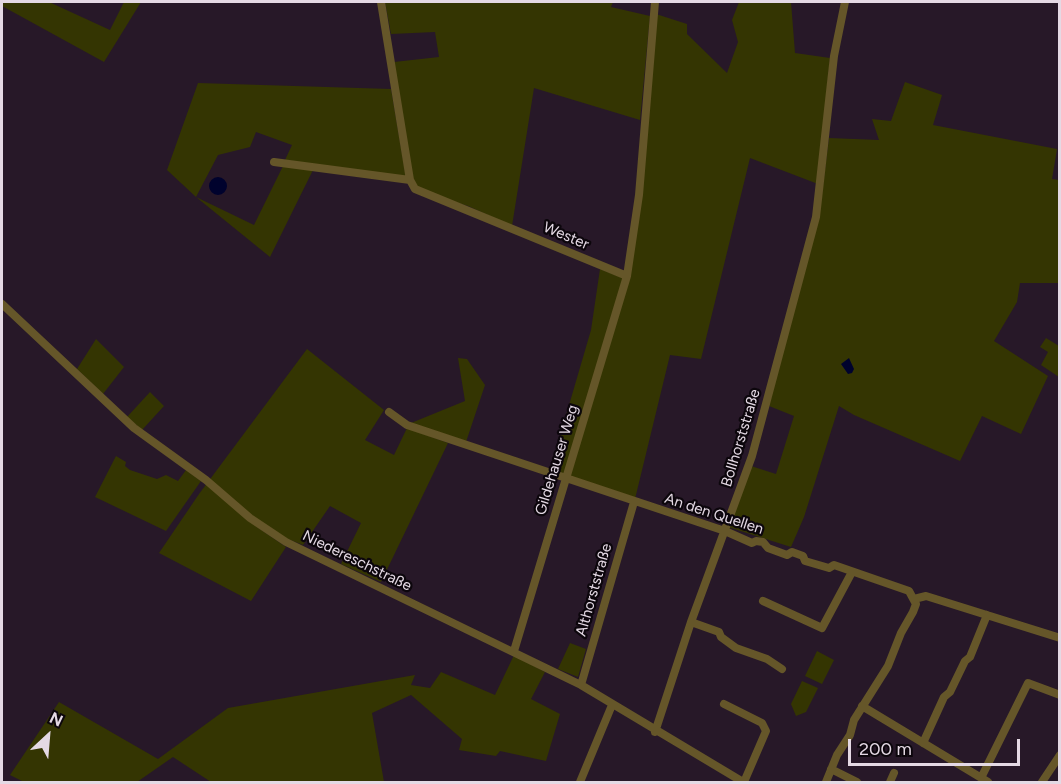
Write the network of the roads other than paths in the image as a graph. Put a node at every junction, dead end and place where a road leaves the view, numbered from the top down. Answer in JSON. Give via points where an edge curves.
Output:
{"nodes":[{"id":1,"x":381,"y":2,"type":"edge"},
{"id":2,"x":654,"y":2,"type":"edge"},
{"id":3,"x":845,"y":2,"type":"edge"},
{"id":4,"x":274,"y":162,"type":"dead end"},
{"id":5,"x":410,"y":180,"type":"junction"},
{"id":6,"x":627,"y":276,"type":"junction"},
{"id":7,"x":2,"y":304,"type":"edge"},
{"id":8,"x":389,"y":412,"type":"dead end"},
{"id":9,"x":566,"y":479,"type":"junction"},
{"id":10,"x":634,"y":502,"type":"junction"},
{"id":11,"x":724,"y":531,"type":"junction"},
{"id":12,"x":852,"y":572,"type":"junction"},
{"id":13,"x":914,"y":599,"type":"junction"},
{"id":14,"x":763,"y":601,"type":"dead end"},
{"id":15,"x":987,"y":615,"type":"junction"},
{"id":16,"x":691,"y":622,"type":"junction"},
{"id":17,"x":1059,"y":638,"type":"edge"},
{"id":18,"x":514,"y":651,"type":"junction"},
{"id":19,"x":782,"y":669,"type":"dead end"},
{"id":20,"x":581,"y":685,"type":"junction"},
{"id":21,"x":1059,"y":695,"type":"edge"},
{"id":22,"x":724,"y":704,"type":"dead end"},
{"id":23,"x":612,"y":705,"type":"junction"},
{"id":24,"x":862,"y":706,"type":"junction"},
{"id":25,"x":655,"y":732,"type":"junction"},
{"id":26,"x":923,"y":743,"type":"junction"},
{"id":27,"x":1059,"y":755,"type":"edge"},
{"id":28,"x":831,"y":769,"type":"junction"},
{"id":29,"x":894,"y":773,"type":"dead end"},
{"id":30,"x":984,"y":780,"type":"edge"},
{"id":31,"x":580,"y":783,"type":"edge"},
{"id":32,"x":743,"y":783,"type":"edge"},
{"id":33,"x":826,"y":783,"type":"edge"},
{"id":34,"x":857,"y":783,"type":"edge"},
{"id":35,"x":890,"y":783,"type":"edge"},
{"id":36,"x":1042,"y":783,"type":"edge"}],
"edges":[{"from":1,"to":5,"type":"street"},
{"from":2,"to":6,"type":"street","via":[[639,195]]},
{"from":3,"to":11,"type":"street","name":"Bollhorststraße","via":[[834,56],[816,217],[753,456]]},
{"from":4,"to":5,"type":"street"},
{"from":5,"to":6,"type":"street","name":"Wester","via":[[425,195]]},
{"from":6,"to":9,"type":"street","name":"Gildehauser Weg"},
{"from":7,"to":18,"type":"street","name":"Niedereschstraße","via":[[134,428],[206,480],[250,519],[286,542]]},
{"from":8,"to":9,"type":"street","name":"An den Quellen","via":[[407,425]]},
{"from":9,"to":10,"type":"street","name":"An den Quellen"},
{"from":9,"to":18,"type":"street","name":"Gildehauser Weg"},
{"from":10,"to":11,"type":"street","name":"An den Quellen"},
{"from":10,"to":20,"type":"street","name":"Althorststraße"},
{"from":11,"to":12,"type":"street","name":"An den Quellen","via":[[752,543],[763,542],[778,552],[803,556],[805,561]]},
{"from":11,"to":16,"type":"street","name":"Bollhorststraße"},
{"from":12,"to":13,"type":"street","name":"An den Quellen","via":[[903,587]]},
{"from":12,"to":14,"type":"street","via":[[822,628]]},
{"from":13,"to":15,"type":"street","name":"An den Quellen","via":[[926,596]]},
{"from":13,"to":24,"type":"street","via":[[913,612],[888,666]]},
{"from":15,"to":17,"type":"street","name":"An den Quellen"},
{"from":15,"to":26,"type":"street","via":[[970,657],[944,698]]},
{"from":16,"to":19,"type":"street","via":[[719,632],[736,648]]},
{"from":16,"to":25,"type":"street","name":"Bollhorststraße"},
{"from":18,"to":20,"type":"street","name":"Niedereschstraße"},
{"from":20,"to":23,"type":"street","name":"Niedereschstraße"},
{"from":21,"to":30,"type":"street","via":[[1028,683]]},
{"from":22,"to":32,"type":"street","via":[[762,723],[766,731]]},
{"from":23,"to":25,"type":"street","name":"Niedereschstraße"},
{"from":23,"to":31,"type":"street"},
{"from":24,"to":26,"type":"street"},
{"from":24,"to":28,"type":"street"},
{"from":25,"to":32,"type":"street","name":"Niedereschstraße"},
{"from":26,"to":30,"type":"street"},
{"from":27,"to":36,"type":"street"},
{"from":28,"to":33,"type":"street"},
{"from":28,"to":34,"type":"street"},
{"from":29,"to":35,"type":"street"}]}
